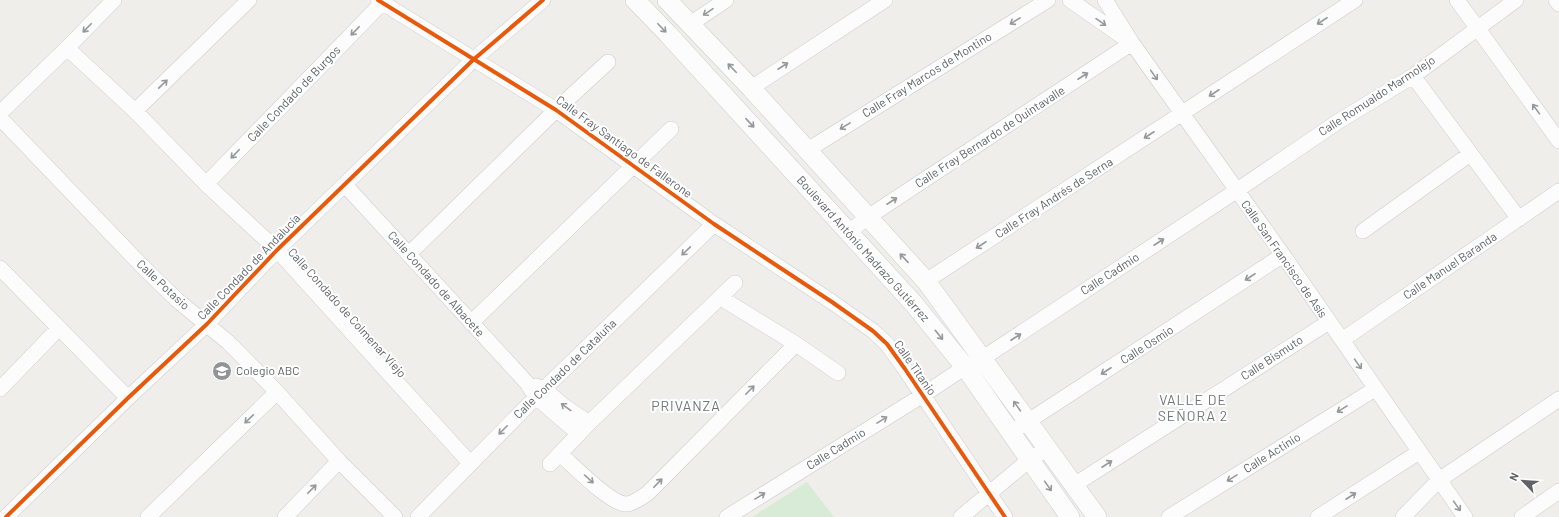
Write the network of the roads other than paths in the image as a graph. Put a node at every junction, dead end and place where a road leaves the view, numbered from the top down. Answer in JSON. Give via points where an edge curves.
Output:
{"nodes":[{"id":1,"x":114,"y":0,"type":"edge"},
{"id":2,"x":249,"y":0,"type":"edge"},
{"id":3,"x":544,"y":0,"type":"edge"},
{"id":4,"x":634,"y":0,"type":"edge"},
{"id":5,"x":668,"y":0,"type":"edge"},
{"id":6,"x":726,"y":0,"type":"edge"},
{"id":7,"x":885,"y":0,"type":"edge"},
{"id":8,"x":1048,"y":0,"type":"edge"},
{"id":9,"x":1070,"y":0,"type":"edge"},
{"id":10,"x":1105,"y":0,"type":"edge"},
{"id":11,"x":1457,"y":0,"type":"edge"},
{"id":12,"x":1516,"y":0,"type":"edge"},
{"id":13,"x":1556,"y":0,"type":"edge"},
{"id":14,"x":380,"y":2,"type":"edge"},
{"id":15,"x":1348,"y":2,"type":"edge"},
{"id":16,"x":1559,"y":4,"type":"edge"},
{"id":17,"x":690,"y":24,"type":"junction"},
{"id":18,"x":1477,"y":28,"type":"junction"},
{"id":19,"x":1132,"y":43,"type":"junction"},
{"id":20,"x":67,"y":48,"type":"junction"},
{"id":21,"x":473,"y":60,"type":"junction"},
{"id":22,"x":608,"y":62,"type":"dead end"},
{"id":23,"x":1413,"y":76,"type":"junction"},
{"id":24,"x":751,"y":88,"type":"junction"},
{"id":25,"x":556,"y":110,"type":"junction"},
{"id":26,"x":135,"y":111,"type":"junction"},
{"id":27,"x":0,"y":113,"type":"edge"},
{"id":28,"x":1181,"y":114,"type":"junction"},
{"id":29,"x":0,"y":118,"type":"edge"},
{"id":30,"x":671,"y":129,"type":"dead end"},
{"id":31,"x":1559,"y":141,"type":"edge"},
{"id":32,"x":806,"y":151,"type":"junction"},
{"id":33,"x":1470,"y":154,"type":"junction"},
{"id":34,"x":633,"y":167,"type":"junction"},
{"id":35,"x":206,"y":184,"type":"junction"},
{"id":36,"x":345,"y":185,"type":"junction"},
{"id":37,"x":1236,"y":191,"type":"junction"},
{"id":38,"x":1559,"y":191,"type":"edge"},
{"id":39,"x":868,"y":217,"type":"junction"},
{"id":40,"x":1519,"y":219,"type":"junction"},
{"id":41,"x":714,"y":224,"type":"junction"},
{"id":42,"x":1363,"y":231,"type":"dead end"},
{"id":43,"x":849,"y":232,"type":"junction"},
{"id":44,"x":276,"y":250,"type":"junction"},
{"id":45,"x":409,"y":254,"type":"junction"},
{"id":46,"x":1283,"y":255,"type":"junction"},
{"id":47,"x":0,"y":268,"type":"edge"},
{"id":48,"x":926,"y":281,"type":"junction"},
{"id":49,"x":735,"y":283,"type":"dead end"},
{"id":50,"x":721,"y":298,"type":"junction"},
{"id":51,"x":1329,"y":322,"type":"junction"},
{"id":52,"x":471,"y":323,"type":"junction"},
{"id":53,"x":207,"y":324,"type":"junction"},
{"id":54,"x":59,"y":328,"type":"junction"},
{"id":55,"x":1342,"y":340,"type":"junction"},
{"id":56,"x":796,"y":344,"type":"junction"},
{"id":57,"x":983,"y":358,"type":"junction"},
{"id":58,"x":965,"y":367,"type":"junction"},
{"id":59,"x":838,"y":373,"type":"dead end"},
{"id":60,"x":0,"y":389,"type":"edge"},
{"id":61,"x":1375,"y":389,"type":"junction"},
{"id":62,"x":277,"y":392,"type":"junction"},
{"id":63,"x":540,"y":393,"type":"junction"},
{"id":64,"x":923,"y":395,"type":"junction"},
{"id":65,"x":128,"y":398,"type":"junction"},
{"id":66,"x":1559,"y":399,"type":"edge"},
{"id":67,"x":1028,"y":422,"type":"junction"},
{"id":68,"x":589,"y":423,"type":"junction"},
{"id":69,"x":1010,"y":433,"type":"junction"},
{"id":70,"x":579,"y":434,"type":"junction"},
{"id":71,"x":1048,"y":448,"type":"junction"},
{"id":72,"x":1419,"y":452,"type":"junction"},
{"id":73,"x":1029,"y":460,"type":"junction"},
{"id":74,"x":339,"y":461,"type":"junction"},
{"id":75,"x":470,"y":463,"type":"junction"},
{"id":76,"x":1439,"y":480,"type":"junction"},
{"id":77,"x":1074,"y":485,"type":"junction"},
{"id":78,"x":1559,"y":491,"type":"edge"},
{"id":79,"x":988,"y":494,"type":"junction"},
{"id":80,"x":6,"y":517,"type":"edge"},
{"id":81,"x":148,"y":517,"type":"edge"},
{"id":82,"x":285,"y":517,"type":"edge"},
{"id":83,"x":395,"y":517,"type":"edge"},
{"id":84,"x":418,"y":517,"type":"edge"},
{"id":85,"x":727,"y":517,"type":"edge"},
{"id":86,"x":961,"y":517,"type":"edge"},
{"id":87,"x":1005,"y":517,"type":"edge"},
{"id":88,"x":1070,"y":517,"type":"edge"},
{"id":89,"x":1097,"y":517,"type":"edge"},
{"id":90,"x":1169,"y":517,"type":"edge"},
{"id":91,"x":1318,"y":517,"type":"edge"},
{"id":92,"x":1403,"y":517,"type":"edge"},
{"id":93,"x":1465,"y":517,"type":"edge"},
{"id":94,"x":1522,"y":517,"type":"edge"}],
"edges":[{"from":1,"to":20,"type":"street","one_way":true},
{"from":26,"to":2,"type":"street","one_way":true},
{"from":3,"to":21,"type":"street","name":"Calle Condado de Andalucía"},
{"from":4,"to":43,"type":"street","name":"Boulevard Antônio Madrazo Gutiérrez","one_way":true,"via":[[673,39]]},
{"from":5,"to":17,"type":"street","name":"Boulevard Antônio Madrazo Gutiérrez"},
{"from":6,"to":17,"type":"street","one_way":true},
{"from":24,"to":7,"type":"street","one_way":true},
{"from":8,"to":32,"type":"street","name":"Calle Fray Marcos de Montino","one_way":true},
{"from":9,"to":19,"type":"street","one_way":true},
{"from":10,"to":19,"type":"street","name":"Calle San Francisco de Asís"},
{"from":11,"to":18,"type":"street"},
{"from":12,"to":18,"type":"street","name":"Calle Romualdo Marmolejo"},
{"from":13,"to":16,"type":"street"},
{"from":14,"to":21,"type":"street","name":"Calle Fray Santiago de Fallerone"},
{"from":14,"to":35,"type":"street","name":"Calle Condado de Burgos","one_way":true},
{"from":15,"to":28,"type":"street","name":"Calle Fray Andrés de Serna","one_way":true},
{"from":24,"to":17,"type":"street","name":"Boulevard Antônio Madrazo Gutiérrez","one_way":true},
{"from":18,"to":23,"type":"street","name":"Calle Romualdo Marmolejo"},
{"from":31,"to":18,"type":"street","one_way":true},
{"from":19,"to":28,"type":"street","name":"Calle San Francisco de Asís","one_way":true},
{"from":39,"to":19,"type":"street","name":"Calle Fray Bernardo de Quintavalle","one_way":true},
{"from":20,"to":26,"type":"street","name":"Calle Condado de Colmenar Viejo"},
{"from":20,"to":27,"type":"street"},
{"from":21,"to":25,"type":"street","name":"Calle Fray Santiago de Fallerone"},
{"from":21,"to":36,"type":"street","name":"Calle Condado de Andalucía"},
{"from":22,"to":25,"type":"street"},
{"from":23,"to":33,"type":"street"},
{"from":23,"to":37,"type":"street","name":"Calle Romualdo Marmolejo","via":[[1339,121]]},
{"from":24,"to":32,"type":"street","name":"Boulevard Antônio Madrazo Gutiérrez"},
{"from":25,"to":34,"type":"street","name":"Calle Fray Santiago de Fallerone"},
{"from":25,"to":45,"type":"street"},
{"from":26,"to":35,"type":"street","name":"Calle Condado de Colmenar Viejo"},
{"from":28,"to":37,"type":"street","name":"Calle San Francisco de Asís"},
{"from":28,"to":48,"type":"street","name":"Calle Fray Andrés de Serna","one_way":true},
{"from":29,"to":53,"type":"street","name":"Calle Potasio","via":[[142,266],[177,300]]},
{"from":30,"to":34,"type":"street"},
{"from":32,"to":39,"type":"street","name":"Boulevard Antônio Madrazo Gutiérrez"},
{"from":33,"to":40,"type":"street"},
{"from":33,"to":42,"type":"street"},
{"from":34,"to":41,"type":"street","name":"Calle Fray Santiago de Fallerone"},
{"from":34,"to":52,"type":"street"},
{"from":35,"to":44,"type":"street","name":"Calle Condado de Colmenar Viejo"},
{"from":36,"to":44,"type":"street","name":"Calle Condado de Andalucía"},
{"from":36,"to":45,"type":"street","name":"Calle Condado de Albacete"},
{"from":37,"to":46,"type":"street","name":"Calle San Francisco de Asís"},
{"from":57,"to":37,"type":"street","name":"Calle Cadmio","one_way":true},
{"from":38,"to":40,"type":"street","name":"Calle Manuel Baranda"},
{"from":39,"to":43,"type":"street","name":"Calle Fray Bernardo de Quintavalle"},
{"from":48,"to":39,"type":"street","name":"Boulevard Antônio Madrazo Gutiérrez","one_way":true},
{"from":40,"to":55,"type":"street","name":"Calle Manuel Baranda"},
{"from":41,"to":63,"type":"street","name":"Calle Condado de Cataluña","one_way":true},
{"from":41,"to":64,"type":"street","name":"Calle Titanio","via":[[873,331],[887,344]]},
{"from":43,"to":58,"type":"street","name":"Boulevard Antônio Madrazo Gutiérrez","one_way":true,"via":[[914,304]]},
{"from":44,"to":53,"type":"street","name":"Calle Condado de Andalucía"},
{"from":44,"to":75,"type":"street","name":"Calle Condado de Colmenar Viejo"},
{"from":45,"to":52,"type":"street","name":"Calle Condado de Albacete"},
{"from":46,"to":51,"type":"street","name":"Calle San Francisco de Asís"},
{"from":46,"to":67,"type":"street","name":"Calle Osmio","one_way":true},
{"from":47,"to":54,"type":"street"},
{"from":48,"to":57,"type":"street","name":"Boulevard Antônio Madrazo Gutiérrez"},
{"from":49,"to":50,"type":"street"},
{"from":50,"to":56,"type":"street"},
{"from":50,"to":68,"type":"street"},
{"from":51,"to":55,"type":"street","name":"Calle San Francisco de Asís"},
{"from":77,"to":51,"type":"street","name":"Calle Bismuto","one_way":true},
{"from":52,"to":63,"type":"street","name":"Calle Condado de Albacete","via":[[527,383]]},
{"from":53,"to":62,"type":"street","name":"Calle Potasio"},
{"from":53,"to":65,"type":"street","name":"Calle Condado de Andalucía"},
{"from":54,"to":60,"type":"street"},
{"from":54,"to":65,"type":"street"},
{"from":55,"to":61,"type":"street","name":"Calle San Francisco de Asís","one_way":true},
{"from":56,"to":59,"type":"street"},
{"from":70,"to":56,"type":"street","one_way":true,"via":[[555,459],[610,497],[626,504],[632,502],[648,493]]},
{"from":67,"to":57,"type":"street","name":"Boulevard Antônio Madrazo Gutiérrez","one_way":true},
{"from":58,"to":64,"type":"street","name":"Calle Cadmio"},
{"from":58,"to":69,"type":"street","name":"Boulevard Antônio Madrazo Gutiérrez"},
{"from":61,"to":72,"type":"street","name":"Calle San Francisco de Asís"},
{"from":61,"to":90,"type":"street","name":"Calle Actinio","one_way":true},
{"from":62,"to":74,"type":"street","name":"Calle Potasio"},
{"from":62,"to":81,"type":"street","one_way":true},
{"from":68,"to":63,"type":"street","one_way":true},
{"from":63,"to":70,"type":"street"},
{"from":63,"to":75,"type":"street","name":"Calle Condado de Cataluña","one_way":true},
{"from":64,"to":79,"type":"street","name":"Calle Titanio"},
{"from":85,"to":64,"type":"street","name":"Calle Cadmio","one_way":true},
{"from":65,"to":80,"type":"street","name":"Calle Condado de Andalucía"},
{"from":66,"to":76,"type":"street"},
{"from":67,"to":69,"type":"street","name":"Calle Osmio"},
{"from":67,"to":71,"type":"street","name":"Boulevard Antônio Madrazo Gutiérrez"},
{"from":68,"to":70,"type":"street"},
{"from":69,"to":73,"type":"street","name":"Boulevard Antônio Madrazo Gutiérrez"},
{"from":71,"to":73,"type":"street"},
{"from":71,"to":77,"type":"street","name":"Boulevard Antônio Madrazo Gutiérrez"},
{"from":72,"to":76,"type":"street","name":"Calle San Francisco de Asís"},
{"from":91,"to":72,"type":"street","one_way":true},
{"from":73,"to":79,"type":"street"},
{"from":73,"to":88,"type":"street","name":"Boulevard Antônio Madrazo Gutiérrez","one_way":true},
{"from":82,"to":74,"type":"street","one_way":true},
{"from":74,"to":83,"type":"street","name":"Calle Potasio"},
{"from":75,"to":84,"type":"street","name":"Calle Condado de Cataluña"},
{"from":76,"to":92,"type":"street"},
{"from":76,"to":93,"type":"street","name":"Calle San Francisco de Asís","one_way":true},
{"from":77,"to":89,"type":"street","name":"Boulevard Antônio Madrazo Gutiérrez"},
{"from":78,"to":94,"type":"street"},
{"from":79,"to":86,"type":"street"},
{"from":79,"to":87,"type":"street","name":"Calle Titanio"}]}
